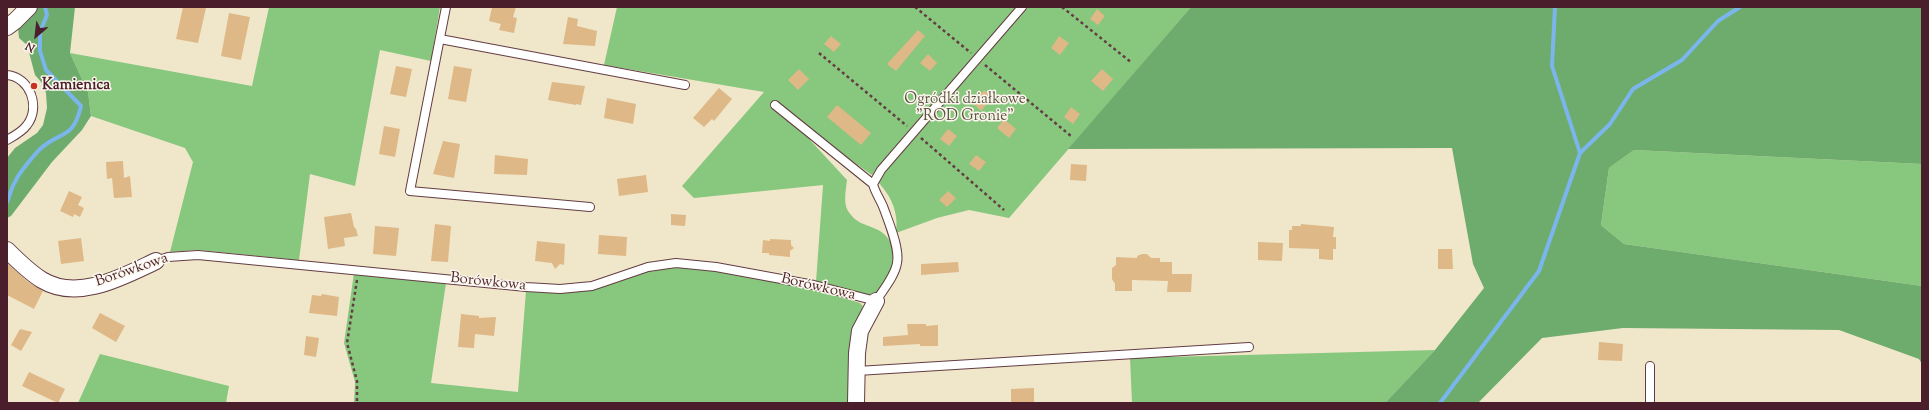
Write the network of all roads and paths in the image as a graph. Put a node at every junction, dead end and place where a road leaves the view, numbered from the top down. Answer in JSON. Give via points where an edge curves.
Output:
{"nodes":[{"id":1,"x":29,"y":7,"type":"edge"},
{"id":2,"x":446,"y":7,"type":"edge"},
{"id":3,"x":915,"y":7,"type":"edge"},
{"id":4,"x":1022,"y":7,"type":"edge"},
{"id":5,"x":1062,"y":7,"type":"edge"},
{"id":6,"x":7,"y":26,"type":"edge"},
{"id":7,"x":440,"y":39,"type":"junction"},
{"id":8,"x":977,"y":58,"type":"junction"},
{"id":9,"x":1132,"y":63,"type":"dead end"},
{"id":10,"x":7,"y":75,"type":"edge"},
{"id":11,"x":685,"y":86,"type":"dead end"},
{"id":12,"x":775,"y":105,"type":"dead end"},
{"id":13,"x":1071,"y":136,"type":"dead end"},
{"id":14,"x":7,"y":140,"type":"edge"},
{"id":15,"x":873,"y":184,"type":"junction"},
{"id":16,"x":590,"y":207,"type":"dead end"},
{"id":17,"x":7,"y":250,"type":"edge"},
{"id":18,"x":156,"y":261,"type":"joint"},
{"id":19,"x":358,"y":270,"type":"junction"},
{"id":20,"x":876,"y":301,"type":"junction"},
{"id":21,"x":1249,"y":347,"type":"dead end"},
{"id":22,"x":1650,"y":366,"type":"dead end"},
{"id":23,"x":857,"y":371,"type":"junction"},
{"id":24,"x":357,"y":403,"type":"edge"},
{"id":25,"x":856,"y":403,"type":"edge"},
{"id":26,"x":1650,"y":403,"type":"edge"}],
"edges":[{"from":1,"to":6,"type":"street"},
{"from":2,"to":7,"type":"lane"},
{"from":3,"to":8,"type":"path"},
{"from":4,"to":8,"type":"lane"},
{"from":5,"to":9,"type":"path"},
{"from":7,"to":11,"type":"lane"},
{"from":7,"to":16,"type":"lane","via":[[410,191]]},
{"from":8,"to":13,"type":"path"},
{"from":8,"to":15,"type":"lane","via":[[881,170]]},
{"from":10,"to":14,"type":"lane","via":[[20,79],[30,89],[33,102],[28,125]]},
{"from":12,"to":15,"type":"lane"},
{"from":15,"to":20,"type":"lane","via":[[889,225],[897,259],[894,272]]},
{"from":17,"to":18,"type":"street","name":"Borówkowa","via":[[42,280],[63,288],[80,288],[117,280]]},
{"from":18,"to":19,"type":"lane","name":"Borówkowa","via":[[198,254]]},
{"from":19,"to":20,"type":"lane","name":"Borówkowa","via":[[526,288],[560,289],[592,286],[648,267],[676,263],[716,267],[814,285]]},
{"from":19,"to":24,"type":"path","via":[[347,343],[357,381]]},
{"from":20,"to":23,"type":"street","name":"Borówkowa","via":[[860,331]]},
{"from":21,"to":23,"type":"lane"},
{"from":22,"to":26,"type":"lane"},
{"from":23,"to":25,"type":"street","name":"Borówkowa"}]}
